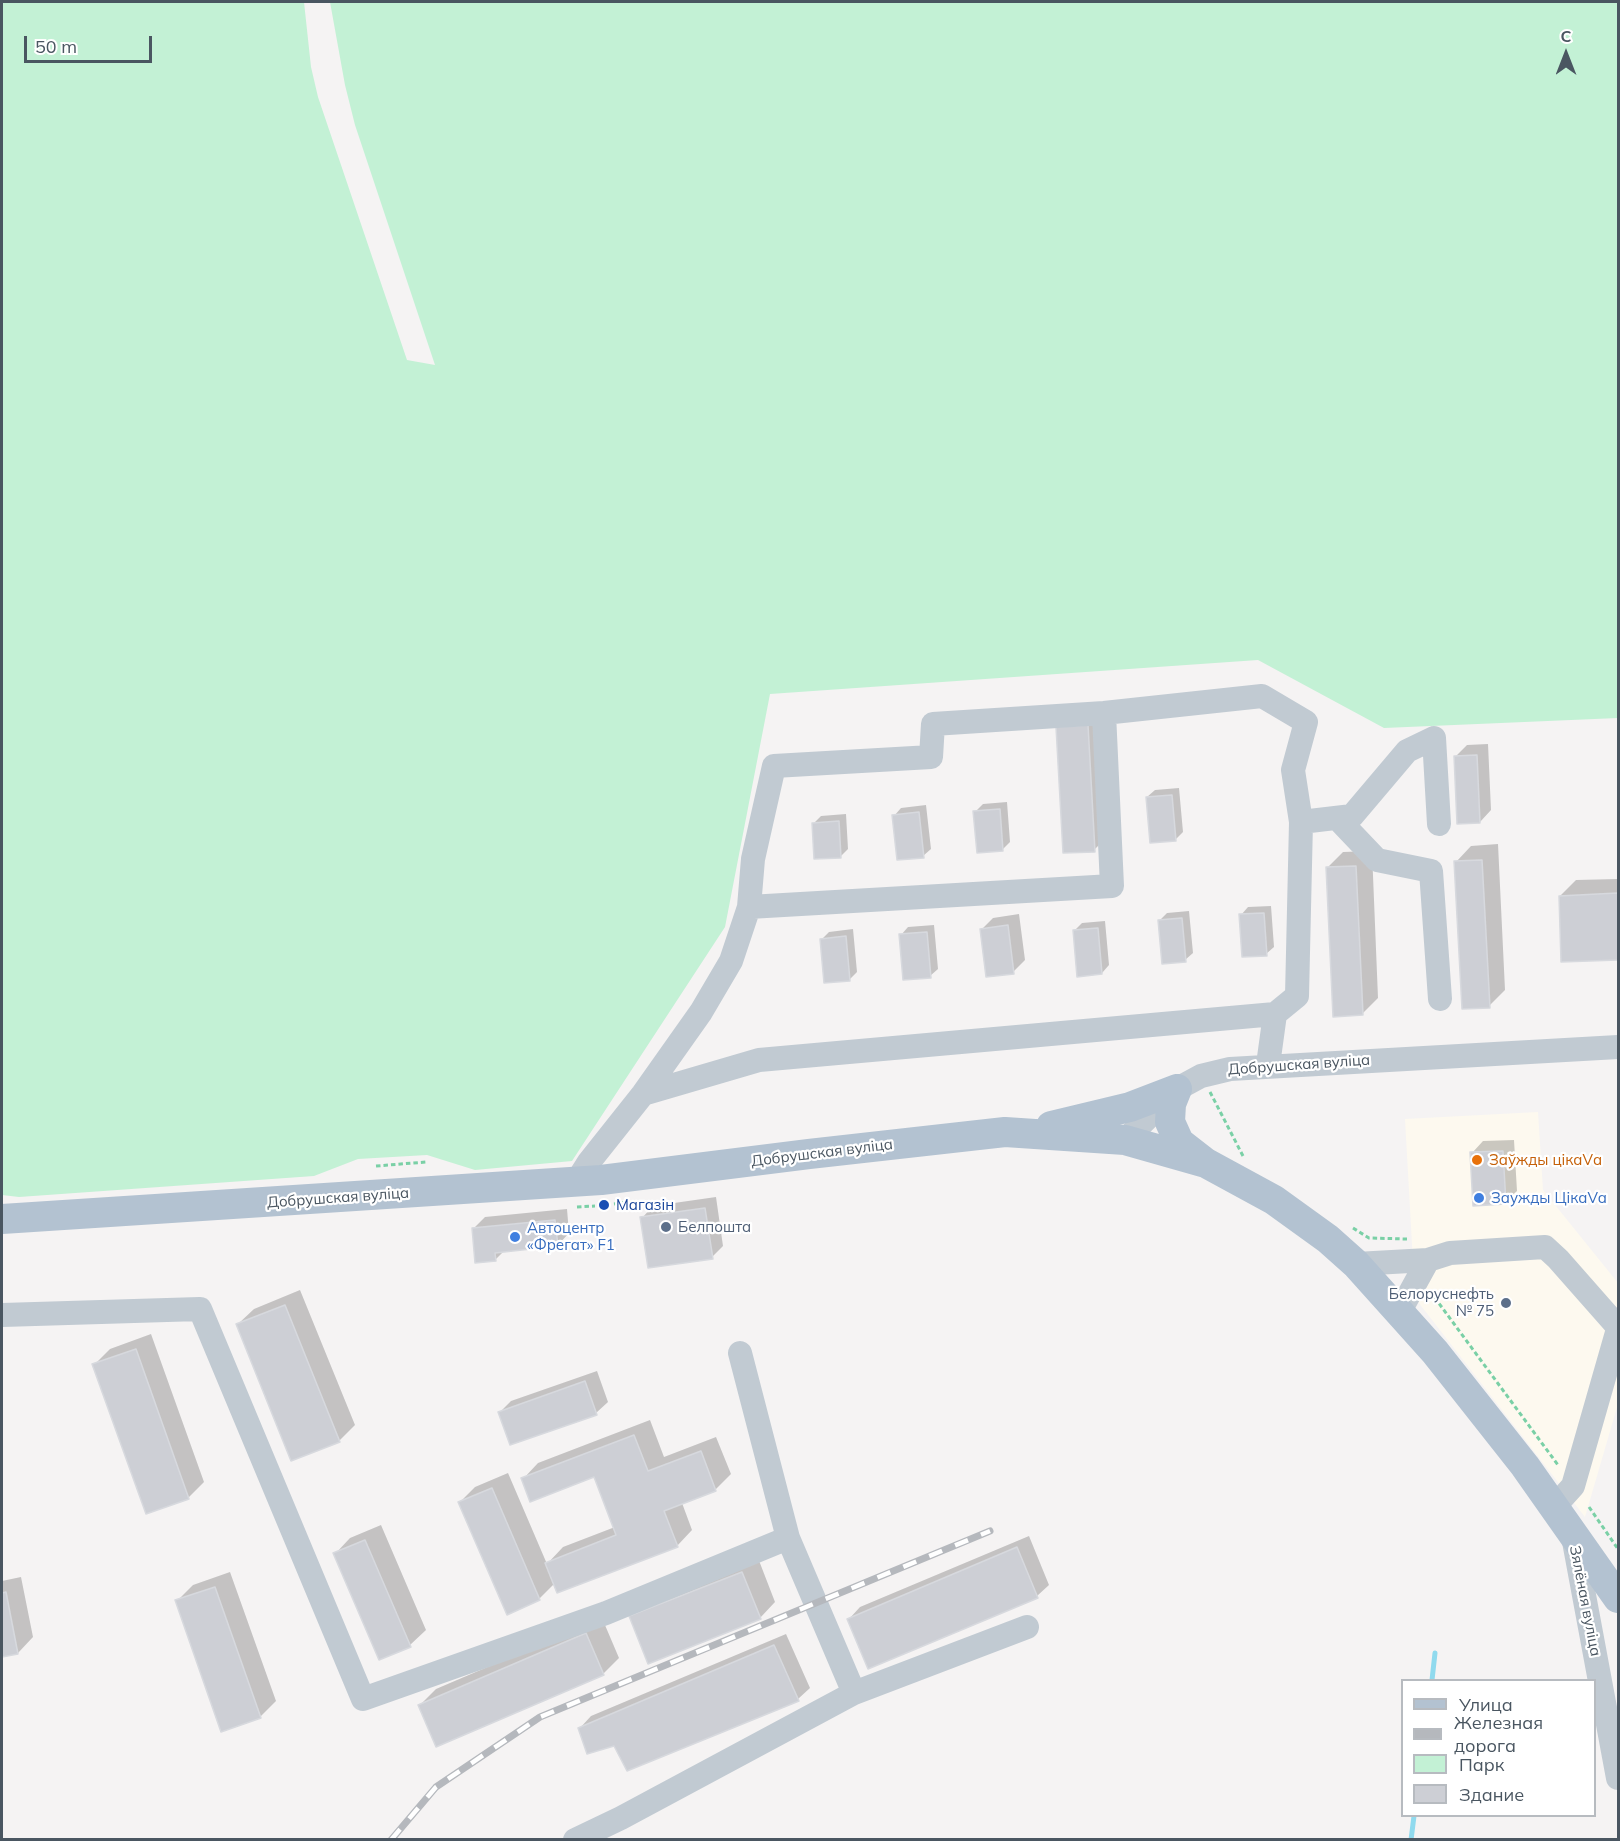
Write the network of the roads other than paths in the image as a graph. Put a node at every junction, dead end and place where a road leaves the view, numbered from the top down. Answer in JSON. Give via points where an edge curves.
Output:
{"nodes":[{"id":1,"x":1104,"y":712,"type":"junction"},
{"id":2,"x":1337,"y":818,"type":"junction"},
{"id":3,"x":1301,"y":822,"type":"junction"},
{"id":4,"x":1439,"y":824,"type":"dead end"},
{"id":5,"x":749,"y":907,"type":"junction"},
{"id":6,"x":1440,"y":999,"type":"dead end"},
{"id":7,"x":1275,"y":1014,"type":"junction"},
{"id":8,"x":1618,"y":1047,"type":"edge"},
{"id":9,"x":1268,"y":1065,"type":"junction"},
{"id":10,"x":1177,"y":1089,"type":"junction"},
{"id":11,"x":643,"y":1094,"type":"junction"},
{"id":12,"x":1005,"y":1132,"type":"junction"},
{"id":13,"x":1125,"y":1140,"type":"junction"},
{"id":14,"x":1206,"y":1163,"type":"junction"},
{"id":15,"x":577,"y":1181,"type":"junction"},
{"id":16,"x":2,"y":1219,"type":"edge"},
{"id":17,"x":1439,"y":1257,"type":"junction"},
{"id":18,"x":1356,"y":1264,"type":"junction"},
{"id":19,"x":1400,"y":1311,"type":"junction"},
{"id":20,"x":2,"y":1315,"type":"edge"},
{"id":21,"x":1618,"y":1328,"type":"edge"},
{"id":22,"x":740,"y":1353,"type":"dead end"},
{"id":23,"x":1572,"y":1514,"type":"junction"},
{"id":24,"x":789,"y":1538,"type":"junction"},
{"id":25,"x":1618,"y":1598,"type":"edge"},
{"id":26,"x":1027,"y":1627,"type":"dead end"},
{"id":27,"x":854,"y":1693,"type":"junction"},
{"id":28,"x":1618,"y":1778,"type":"edge"},
{"id":29,"x":575,"y":1839,"type":"edge"}],
"edges":[{"from":1,"to":3,"type":"street","via":[[1262,696],[1306,722],[1293,770]]},
{"from":1,"to":5,"type":"street","via":[[933,724],[931,757],[774,766],[753,859]]},
{"from":1,"to":5,"type":"street","via":[[1112,886]]},
{"from":2,"to":3,"type":"street"},
{"from":2,"to":4,"type":"street","via":[[1352,816],[1407,751],[1434,738]]},
{"from":2,"to":6,"type":"street","via":[[1377,860],[1431,871]]},
{"from":3,"to":7,"type":"street","via":[[1297,996]]},
{"from":5,"to":11,"type":"street","via":[[731,961]]},
{"from":7,"to":9,"type":"street"},
{"from":7,"to":11,"type":"street","via":[[759,1060]]},
{"from":8,"to":9,"type":"street","name":"Добрушская вуліца"},
{"from":9,"to":10,"type":"street","name":"Добрушская вуліца","via":[[1201,1076]]},
{"from":10,"to":12,"type":"main road","via":[[1130,1107],[1064,1124]]},
{"from":10,"to":13,"type":"street","name":"Добрушская вуліца"},
{"from":10,"to":14,"type":"main road","via":[[1170,1122],[1179,1142]]},
{"from":11,"to":15,"type":"street"},
{"from":12,"to":13,"type":"main road","name":"Добрушская вуліца"},
{"from":12,"to":15,"type":"main road","name":"Добрушская вуліца"},
{"from":13,"to":14,"type":"main road"},
{"from":14,"to":18,"type":"main road","via":[[1274,1200]]},
{"from":15,"to":16,"type":"main road","name":"Добрушская вуліца"},
{"from":17,"to":18,"type":"street"},
{"from":17,"to":19,"type":"street"},
{"from":17,"to":21,"type":"street","via":[[1469,1266],[1552,1253]]},
{"from":18,"to":19,"type":"main road"},
{"from":19,"to":23,"type":"main road"},
{"from":20,"to":24,"type":"street","via":[[200,1309],[363,1700],[606,1614]]},
{"from":21,"to":23,"type":"street","via":[[1573,1486]]},
{"from":22,"to":24,"type":"street"},
{"from":23,"to":25,"type":"main road"},
{"from":23,"to":28,"type":"street","name":"Зялёная вуліца"},
{"from":24,"to":27,"type":"street"},
{"from":26,"to":27,"type":"street"},
{"from":27,"to":29,"type":"street"}]}
